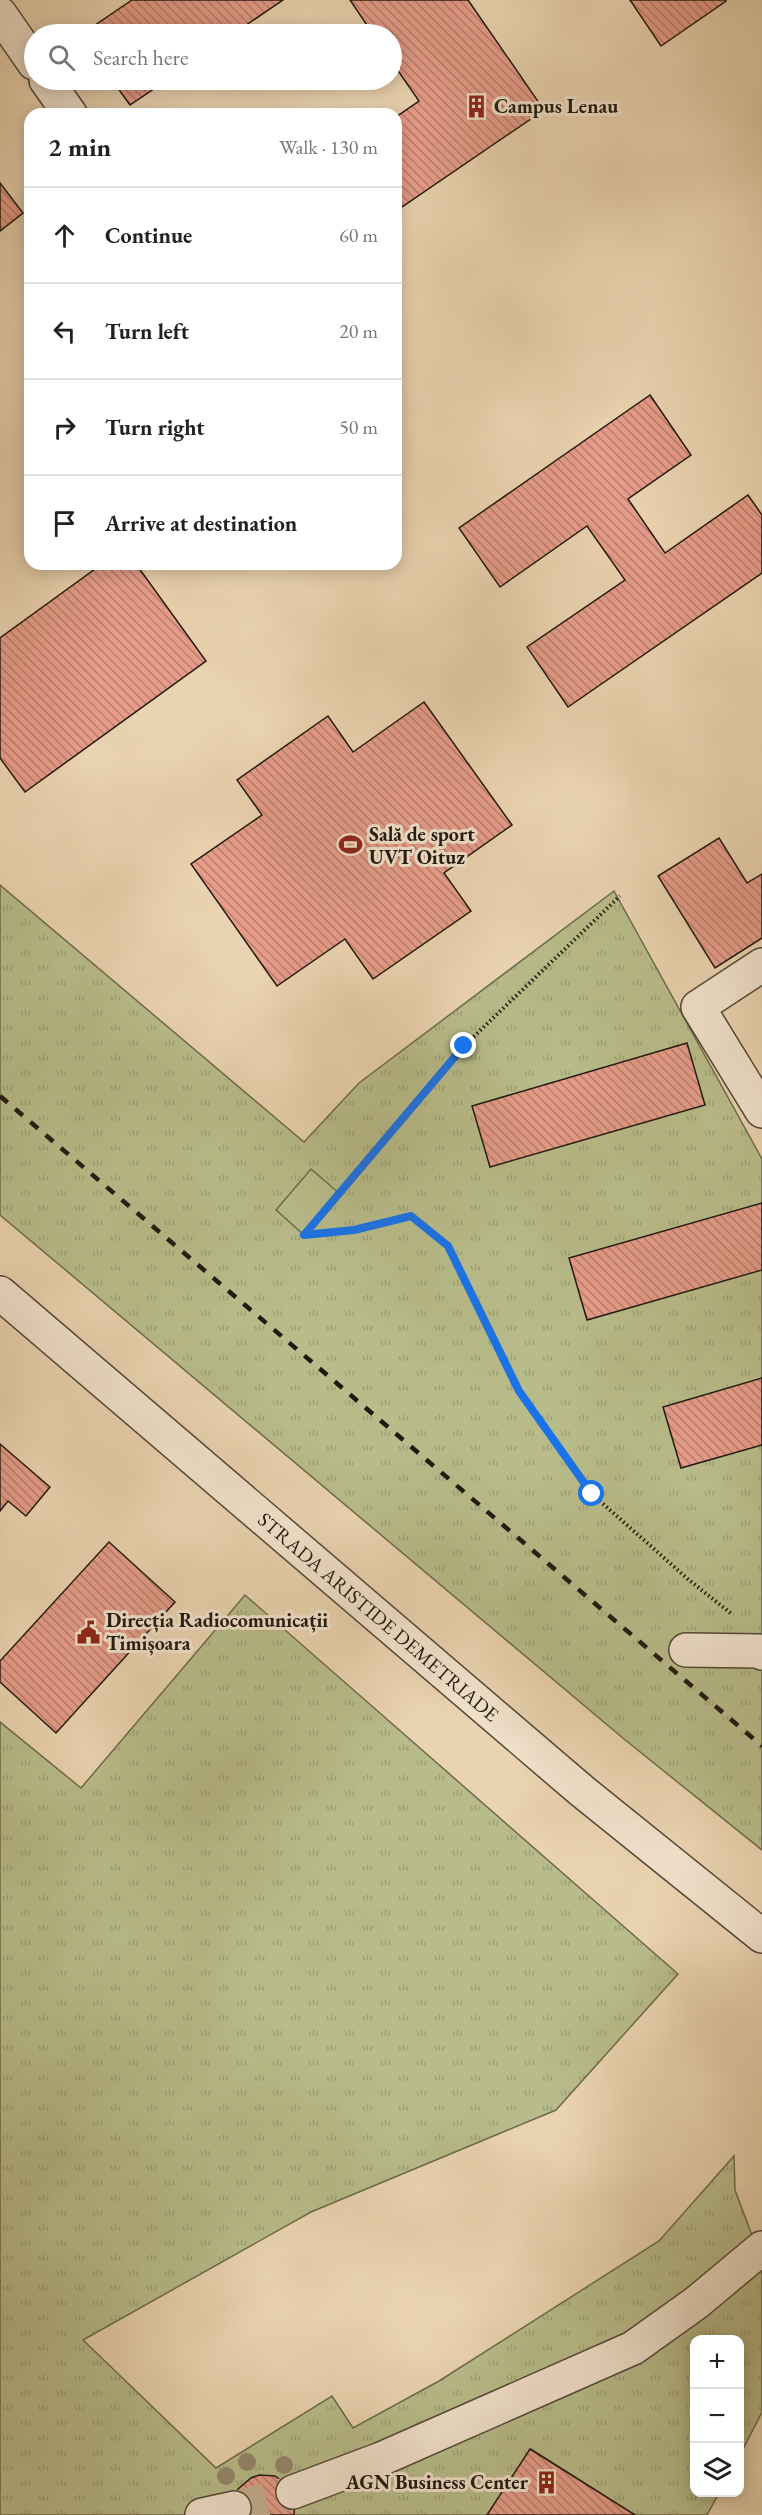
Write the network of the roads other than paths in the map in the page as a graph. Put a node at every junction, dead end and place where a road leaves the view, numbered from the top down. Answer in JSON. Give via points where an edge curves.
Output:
{"nodes":[{"id":1,"x":0,"y":14,"type":"edge"},
{"id":2,"x":24,"y":49,"type":"edge"},
{"id":3,"x":53,"y":90,"type":"edge"},
{"id":4,"x":66,"y":108,"type":"edge"},
{"id":5,"x":762,"y":965,"type":"edge"},
{"id":6,"x":762,"y":1111,"type":"edge"},
{"id":7,"x":0,"y":1293,"type":"edge"},
{"id":8,"x":686,"y":1650,"type":"dead end"},
{"id":9,"x":762,"y":1653,"type":"edge"},
{"id":10,"x":762,"y":1936,"type":"edge"},
{"id":11,"x":762,"y":2248,"type":"edge"},
{"id":12,"x":293,"y":2492,"type":"tunnel mouth"},
{"id":13,"x":234,"y":2508,"type":"tunnel mouth"},
{"id":14,"x":202,"y":2515,"type":"edge"}],
"edges":[{"from":1,"to":2,"type":"street"},
{"from":3,"to":4,"type":"street"},
{"from":5,"to":6,"type":"street","via":[[698,1008]]},
{"from":7,"to":10,"type":"street","name":"STRADA ARISTIDE DEMETRIADE","via":[[582,1791]]},
{"from":8,"to":9,"type":"street"},
{"from":11,"to":12,"type":"street","via":[[696,2303],[633,2348],[381,2459]]},
{"from":13,"to":14,"type":"street"}]}
